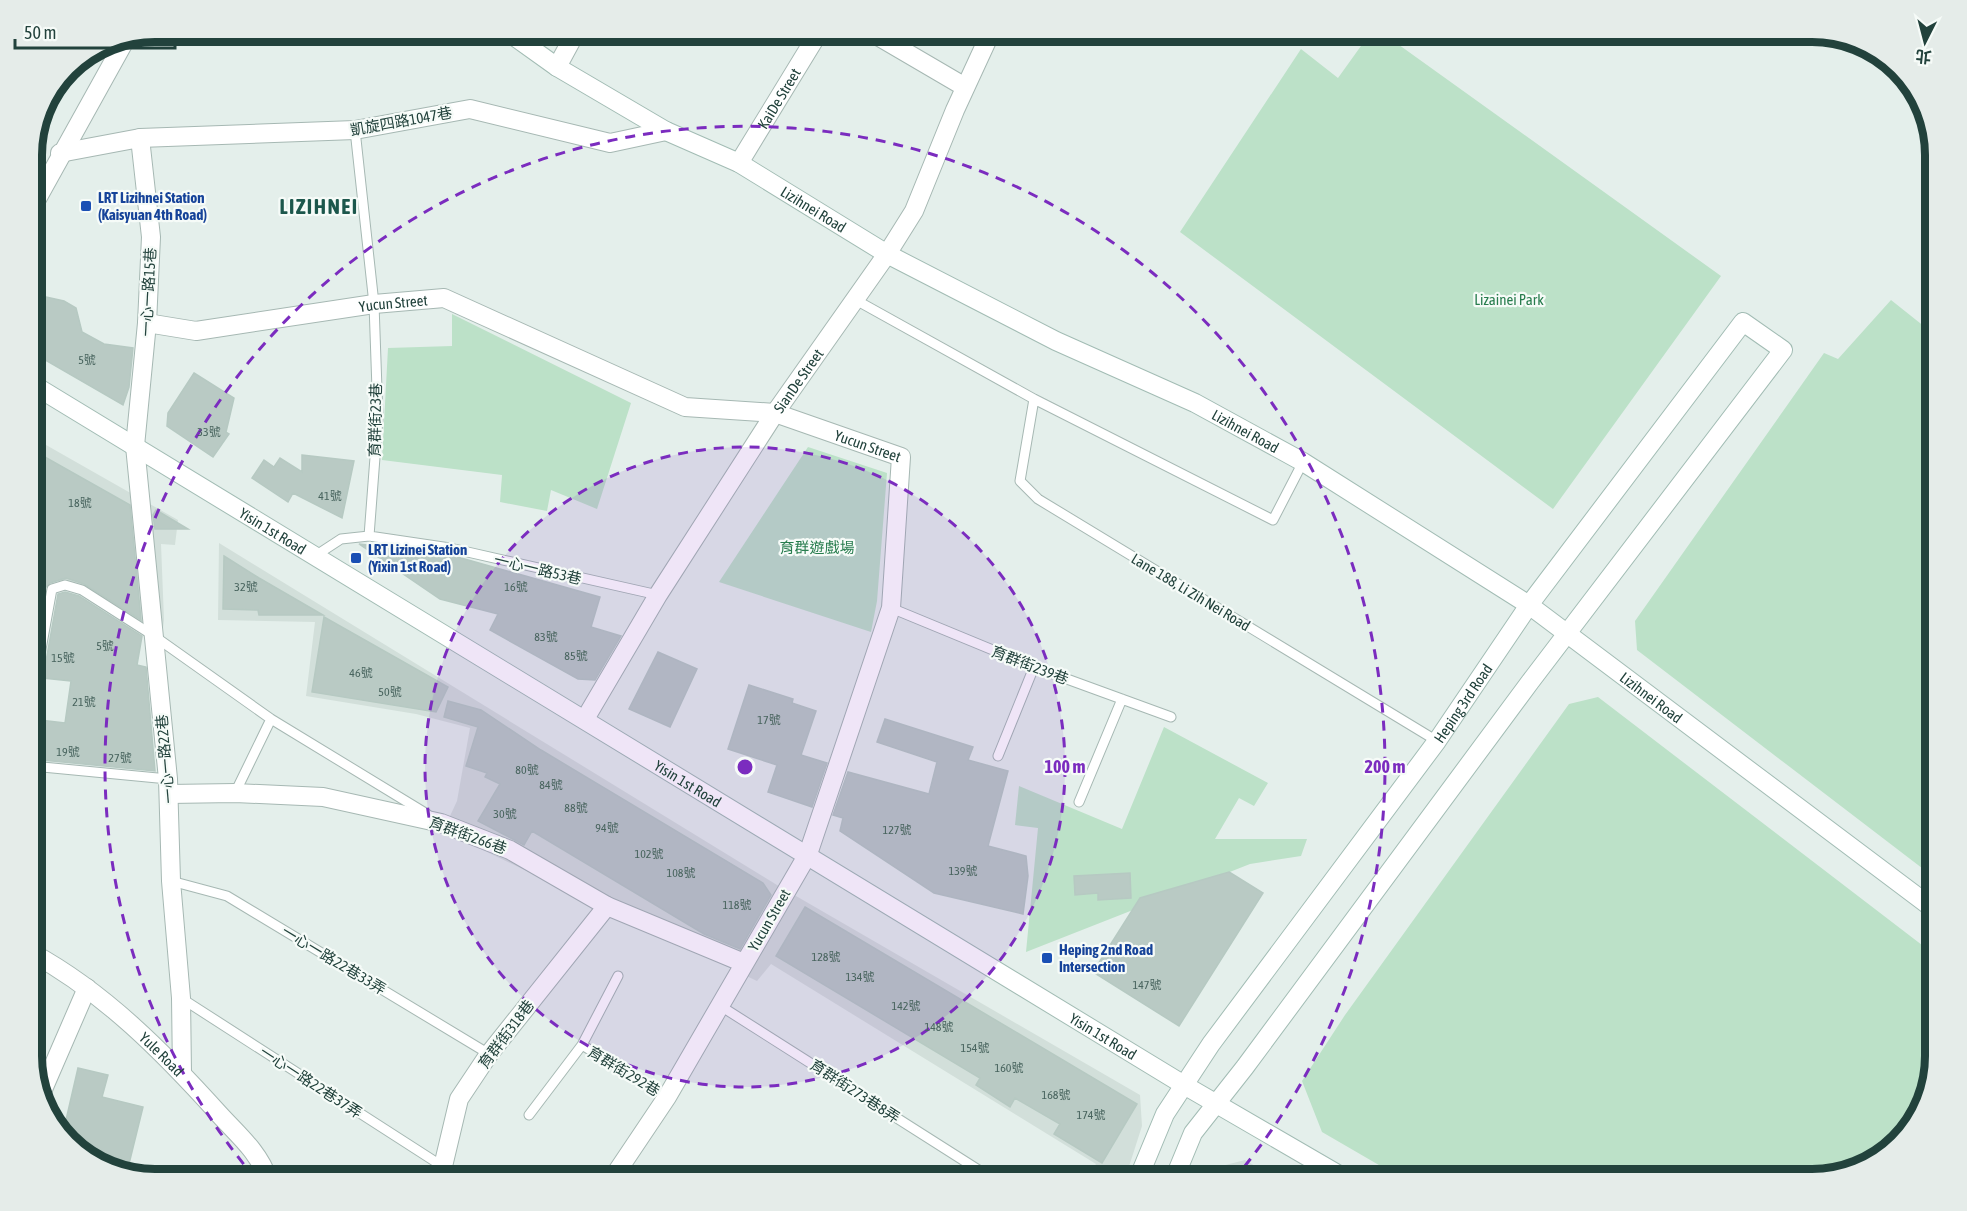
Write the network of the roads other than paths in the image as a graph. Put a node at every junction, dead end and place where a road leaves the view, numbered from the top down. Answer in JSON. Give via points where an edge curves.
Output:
{"nodes":[{"id":1,"x":522,"y":42,"type":"edge"},
{"id":2,"x":571,"y":42,"type":"edge"},
{"id":3,"x":813,"y":42,"type":"edge"},
{"id":4,"x":888,"y":42,"type":"edge"},
{"id":5,"x":986,"y":42,"type":"edge"},
{"id":6,"x":121,"y":47,"type":"edge"},
{"id":7,"x":557,"y":67,"type":"junction"},
{"id":8,"x":965,"y":87,"type":"junction"},
{"id":9,"x":355,"y":130,"type":"junction"},
{"id":10,"x":666,"y":131,"type":"junction"},
{"id":11,"x":140,"y":138,"type":"junction"},
{"id":12,"x":60,"y":153,"type":"junction"},
{"id":13,"x":739,"y":163,"type":"junction"},
{"id":14,"x":42,"y":188,"type":"edge"},
{"id":15,"x":887,"y":254,"type":"junction"},
{"id":16,"x":854,"y":299,"type":"junction"},
{"id":17,"x":374,"y":304,"type":"junction"},
{"id":18,"x":147,"y":323,"type":"junction"},
{"id":19,"x":42,"y":390,"type":"edge"},
{"id":20,"x":1034,"y":399,"type":"junction"},
{"id":21,"x":775,"y":413,"type":"junction"},
{"id":22,"x":135,"y":446,"type":"junction"},
{"id":23,"x":1303,"y":462,"type":"junction"},
{"id":24,"x":369,"y":537,"type":"junction"},
{"id":25,"x":315,"y":556,"type":"junction"},
{"id":26,"x":658,"y":595,"type":"junction"},
{"id":27,"x":1529,"y":605,"type":"junction"},
{"id":28,"x":891,"y":608,"type":"junction"},
{"id":29,"x":1567,"y":635,"type":"junction"},
{"id":30,"x":153,"y":636,"type":"junction"},
{"id":31,"x":42,"y":644,"type":"edge"},
{"id":32,"x":1034,"y":667,"type":"junction"},
{"id":33,"x":1122,"y":699,"type":"junction"},
{"id":34,"x":1172,"y":717,"type":"dead end"},
{"id":35,"x":271,"y":718,"type":"junction"},
{"id":36,"x":585,"y":719,"type":"junction"},
{"id":37,"x":1437,"y":741,"type":"junction"},
{"id":38,"x":998,"y":756,"type":"dead end"},
{"id":39,"x":42,"y":767,"type":"edge"},
{"id":40,"x":168,"y":786,"type":"junction"},
{"id":41,"x":235,"y":793,"type":"junction"},
{"id":42,"x":1079,"y":802,"type":"dead end"},
{"id":43,"x":441,"y":823,"type":"junction"},
{"id":44,"x":808,"y":854,"type":"junction"},
{"id":45,"x":171,"y":881,"type":"junction"},
{"id":46,"x":1925,"y":903,"type":"edge"},
{"id":47,"x":607,"y":906,"type":"junction"},
{"id":48,"x":42,"y":958,"type":"edge"},
{"id":49,"x":744,"y":963,"type":"junction"},
{"id":50,"x":618,"y":976,"type":"dead end"},
{"id":51,"x":87,"y":988,"type":"junction"},
{"id":52,"x":181,"y":998,"type":"junction"},
{"id":53,"x":719,"y":1005,"type":"junction"},
{"id":54,"x":582,"y":1045,"type":"junction"},
{"id":55,"x":489,"y":1054,"type":"junction"},
{"id":56,"x":182,"y":1073,"type":"junction"},
{"id":57,"x":46,"y":1084,"type":"edge"},
{"id":58,"x":1184,"y":1085,"type":"junction"},
{"id":59,"x":667,"y":1097,"type":"junction"},
{"id":60,"x":1216,"y":1104,"type":"junction"},
{"id":61,"x":529,"y":1115,"type":"dead end"},
{"id":62,"x":264,"y":1169,"type":"edge"},
{"id":63,"x":435,"y":1169,"type":"edge"},
{"id":64,"x":442,"y":1169,"type":"edge"},
{"id":65,"x":619,"y":1169,"type":"edge"},
{"id":66,"x":977,"y":1169,"type":"edge"},
{"id":67,"x":1142,"y":1169,"type":"edge"},
{"id":68,"x":1178,"y":1169,"type":"edge"},
{"id":69,"x":1325,"y":1169,"type":"edge"}],
"edges":[{"from":1,"to":7,"type":"street","name":"Lizihnei Road"},
{"from":2,"to":7,"type":"street"},
{"from":3,"to":13,"type":"street","name":"KaiDe Street"},
{"from":4,"to":8,"type":"street"},
{"from":5,"to":8,"type":"street","name":"SianDe Street"},
{"from":6,"to":12,"type":"street"},
{"from":7,"to":10,"type":"street","name":"Lizihnei Road"},
{"from":8,"to":15,"type":"street","name":"SianDe Street","via":[[914,211]]},
{"from":9,"to":10,"type":"street","name":"凱旋四路1047巷","via":[[470,109],[610,143]]},
{"from":9,"to":11,"type":"street","name":"凱旋四路1047巷"},
{"from":9,"to":17,"type":"lane","name":"育群街23巷"},
{"from":10,"to":13,"type":"street","name":"Lizihnei Road"},
{"from":11,"to":12,"type":"street","name":"凱旋四路1047巷"},
{"from":11,"to":18,"type":"street","name":"一心一路15巷","via":[[151,237]]},
{"from":12,"to":14,"type":"street"},
{"from":13,"to":15,"type":"street","name":"Lizihnei Road"},
{"from":15,"to":16,"type":"street","name":"SianDe Street"},
{"from":15,"to":23,"type":"street","name":"Lizihnei Road","via":[[1056,341],[1195,403]]},
{"from":16,"to":20,"type":"lane"},
{"from":16,"to":21,"type":"street","name":"SianDe Street"},
{"from":17,"to":18,"type":"street","name":"Yucun Street","via":[[196,331]]},
{"from":17,"to":21,"type":"street","name":"Yucun Street","via":[[444,298],[685,407]]},
{"from":17,"to":24,"type":"lane","name":"育群街23巷","via":[[378,418]]},
{"from":18,"to":22,"type":"street","name":"一心一路15巷"},
{"from":19,"to":22,"type":"street","name":"Yisin 1st Road"},
{"from":20,"to":23,"type":"lane","via":[[1274,520]]},
{"from":20,"to":37,"type":"lane","name":"Lane 188, Li Zih Nei Road","via":[[1020,481],[1038,499]]},
{"from":21,"to":26,"type":"street","name":"SianDe Street"},
{"from":21,"to":28,"type":"street","name":"Yucun Street","via":[[901,457]]},
{"from":22,"to":25,"type":"street","name":"Yisin 1st Road"},
{"from":22,"to":30,"type":"street","name":"一心一路22巷"},
{"from":23,"to":27,"type":"street","name":"Lizihnei Road"},
{"from":24,"to":25,"type":"lane","name":"一心一路53巷","via":[[341,539]]},
{"from":24,"to":26,"type":"lane","name":"一心一路53巷","via":[[450,548]]},
{"from":25,"to":36,"type":"street","name":"Yisin 1st Road"},
{"from":26,"to":36,"type":"street","name":"SianDe Street"},
{"from":27,"to":29,"type":"street","name":"Lizihnei Road"},
{"from":27,"to":29,"type":"street","name":"Heping 3rd Road","via":[[1743,322],[1783,350]]},
{"from":27,"to":37,"type":"street","name":"Heping 3rd Road"},
{"from":28,"to":32,"type":"lane","name":"育群街239巷"},
{"from":28,"to":44,"type":"street","name":"Yucun Street"},
{"from":29,"to":46,"type":"street","name":"Lizihnei Road"},
{"from":29,"to":60,"type":"street"},
{"from":30,"to":31,"type":"lane","via":[[82,590],[65,585],[52,589]]},
{"from":30,"to":35,"type":"lane"},
{"from":30,"to":40,"type":"street","name":"一心一路22巷"},
{"from":32,"to":33,"type":"lane","name":"育群街239巷"},
{"from":32,"to":38,"type":"lane"},
{"from":33,"to":34,"type":"lane","name":"育群街239巷"},
{"from":33,"to":42,"type":"lane"},
{"from":35,"to":41,"type":"lane"},
{"from":35,"to":43,"type":"lane"},
{"from":36,"to":44,"type":"street","name":"Yisin 1st Road"},
{"from":37,"to":58,"type":"street","name":"Heping 3rd Road"},
{"from":39,"to":40,"type":"lane"},
{"from":40,"to":41,"type":"street","name":"育群街266巷"},
{"from":40,"to":45,"type":"street","name":"一心一路22巷"},
{"from":41,"to":43,"type":"street","name":"育群街266巷","via":[[323,797]]},
{"from":43,"to":47,"type":"street","name":"育群街266巷","via":[[510,850]]},
{"from":44,"to":49,"type":"street","name":"Yucun Street"},
{"from":44,"to":58,"type":"street","name":"Yisin 1st Road"},
{"from":45,"to":52,"type":"street","name":"一心一路22巷"},
{"from":45,"to":55,"type":"lane","name":"一心一路22巷33弄","via":[[227,896]]},
{"from":47,"to":49,"type":"street","name":"育群街266巷"},
{"from":47,"to":55,"type":"street","name":"育群街318巷"},
{"from":48,"to":51,"type":"street","name":"Yule Road"},
{"from":49,"to":53,"type":"street","name":"Yucun Street"},
{"from":50,"to":54,"type":"lane"},
{"from":51,"to":56,"type":"street","name":"Yule Road"},
{"from":51,"to":57,"type":"street"},
{"from":52,"to":56,"type":"street","name":"一心一路22巷"},
{"from":52,"to":63,"type":"lane","name":"一心一路22巷37弄"},
{"from":53,"to":59,"type":"street","name":"Yucun Street"},
{"from":53,"to":66,"type":"lane","name":"育群街273巷8弄"},
{"from":54,"to":59,"type":"lane","name":"育群街292巷"},
{"from":54,"to":61,"type":"lane"},
{"from":55,"to":64,"type":"street","name":"育群街318巷","via":[[459,1100]]},
{"from":56,"to":62,"type":"street","name":"Yule Road","via":[[261,1160]]},
{"from":58,"to":60,"type":"street","name":"Yisin 1st Road"},
{"from":58,"to":67,"type":"street","name":"Heping 3rd Road","via":[[1165,1114]]},
{"from":59,"to":65,"type":"street","name":"Yucun Street"},
{"from":60,"to":68,"type":"street","via":[[1193,1133]]},
{"from":60,"to":69,"type":"street","name":"Yisin 1st Road"}]}
